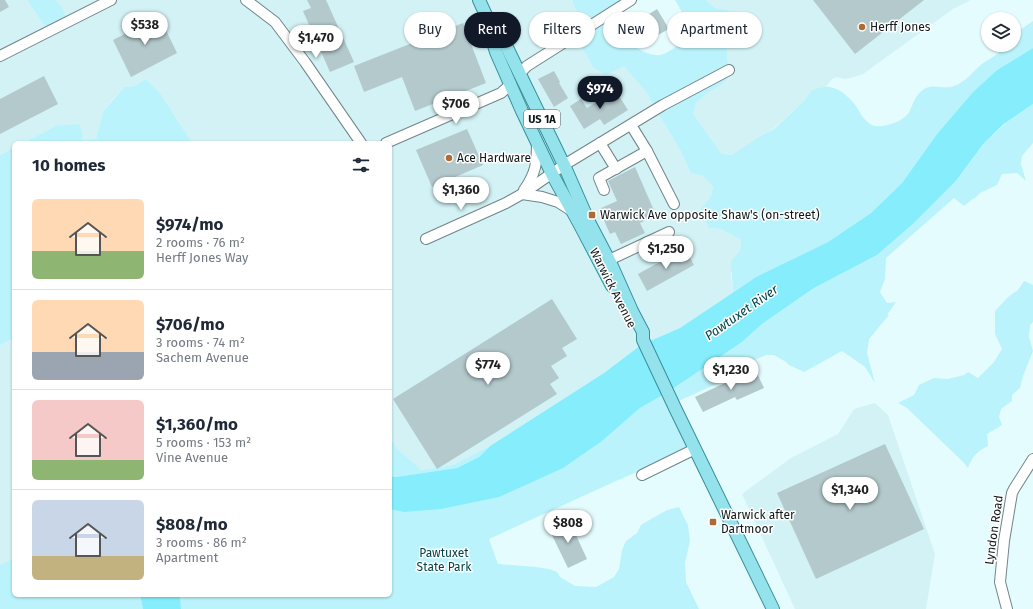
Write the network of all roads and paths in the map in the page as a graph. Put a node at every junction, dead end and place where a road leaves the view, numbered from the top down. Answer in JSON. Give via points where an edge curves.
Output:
{"nodes":[{"id":1,"x":110,"y":0,"type":"edge"},
{"id":2,"x":246,"y":0,"type":"edge"},
{"id":3,"x":479,"y":0,"type":"edge"},
{"id":4,"x":630,"y":0,"type":"edge"},
{"id":5,"x":484,"y":12,"type":"edge"},
{"id":6,"x":495,"y":48,"type":"edge"},
{"id":7,"x":507,"y":48,"type":"edge"},
{"id":8,"x":0,"y":56,"type":"edge"},
{"id":9,"x":729,"y":70,"type":"dead end"},
{"id":10,"x":519,"y":74,"type":"junction"},
{"id":11,"x":511,"y":84,"type":"junction"},
{"id":12,"x":631,"y":125,"type":"junction"},
{"id":13,"x":360,"y":141,"type":"edge"},
{"id":14,"x":391,"y":141,"type":"edge"},
{"id":15,"x":537,"y":143,"type":"junction"},
{"id":16,"x":600,"y":143,"type":"junction"},
{"id":17,"x":647,"y":152,"type":"junction"},
{"id":18,"x":564,"y":165,"type":"junction"},
{"id":19,"x":616,"y":169,"type":"junction"},
{"id":20,"x":552,"y":174,"type":"junction"},
{"id":21,"x":604,"y":190,"type":"dead end"},
{"id":22,"x":522,"y":194,"type":"junction"},
{"id":23,"x":674,"y":204,"type":"dead end"},
{"id":24,"x":573,"y":212,"type":"junction"},
{"id":25,"x":669,"y":232,"type":"dead end"},
{"id":26,"x":426,"y":239,"type":"dead end"},
{"id":27,"x":609,"y":260,"type":"junction"},
{"id":28,"x":644,"y":341,"type":"junction"},
{"id":29,"x":695,"y":449,"type":"junction"},
{"id":30,"x":1033,"y":459,"type":"edge"},
{"id":31,"x":642,"y":475,"type":"dead end"},
{"id":32,"x":773,"y":609,"type":"edge"},
{"id":33,"x":1007,"y":609,"type":"edge"}],
"edges":[{"from":1,"to":8,"type":"street"},
{"from":2,"to":13,"type":"street","via":[[275,22]]},
{"from":3,"to":5,"type":"main road","name":"Warwick Avenue","number":"US 1A"},
{"from":4,"to":10,"type":"street","via":[[527,66]]},
{"from":6,"to":11,"type":"main road","name":"Warwick Avenue","number":"US 1A"},
{"from":7,"to":10,"type":"main road","name":"Warwick Avenue","number":"US 1A"},
{"from":9,"to":12,"type":"street"},
{"from":10,"to":18,"type":"main road","name":"Warwick Avenue","number":"US 1A"},
{"from":11,"to":14,"type":"street","via":[[501,93]]},
{"from":11,"to":15,"type":"main road","name":"Warwick Avenue","number":"US 1A"},
{"from":12,"to":16,"type":"street"},
{"from":12,"to":17,"type":"street"},
{"from":15,"to":20,"type":"main road","name":"Warwick Avenue","number":"US 1A"},
{"from":15,"to":22,"type":"street","via":[[537,163],[531,181]]},
{"from":16,"to":18,"type":"street"},
{"from":16,"to":19,"type":"street"},
{"from":17,"to":19,"type":"street"},
{"from":17,"to":23,"type":"street"},
{"from":18,"to":20,"type":"street"},
{"from":18,"to":27,"type":"main road","name":"Warwick Avenue","number":"US 1A"},
{"from":19,"to":21,"type":"street","via":[[599,178]]},
{"from":20,"to":22,"type":"street"},
{"from":20,"to":24,"type":"main road","name":"Warwick Avenue","number":"US 1A"},
{"from":22,"to":24,"type":"street","via":[[558,202]]},
{"from":22,"to":26,"type":"street"},
{"from":24,"to":28,"type":"main road","name":"Warwick Avenue","number":"US 1A","via":[[637,335]]},
{"from":25,"to":27,"type":"street"},
{"from":27,"to":28,"type":"main road","name":"Warwick Avenue","number":"US 1A","via":[[643,332]]},
{"from":28,"to":29,"type":"main road"},
{"from":29,"to":31,"type":"street"},
{"from":29,"to":32,"type":"main road"},
{"from":30,"to":33,"type":"street","name":"Lyndon Road","via":[[1012,493],[1000,582]]}]}
